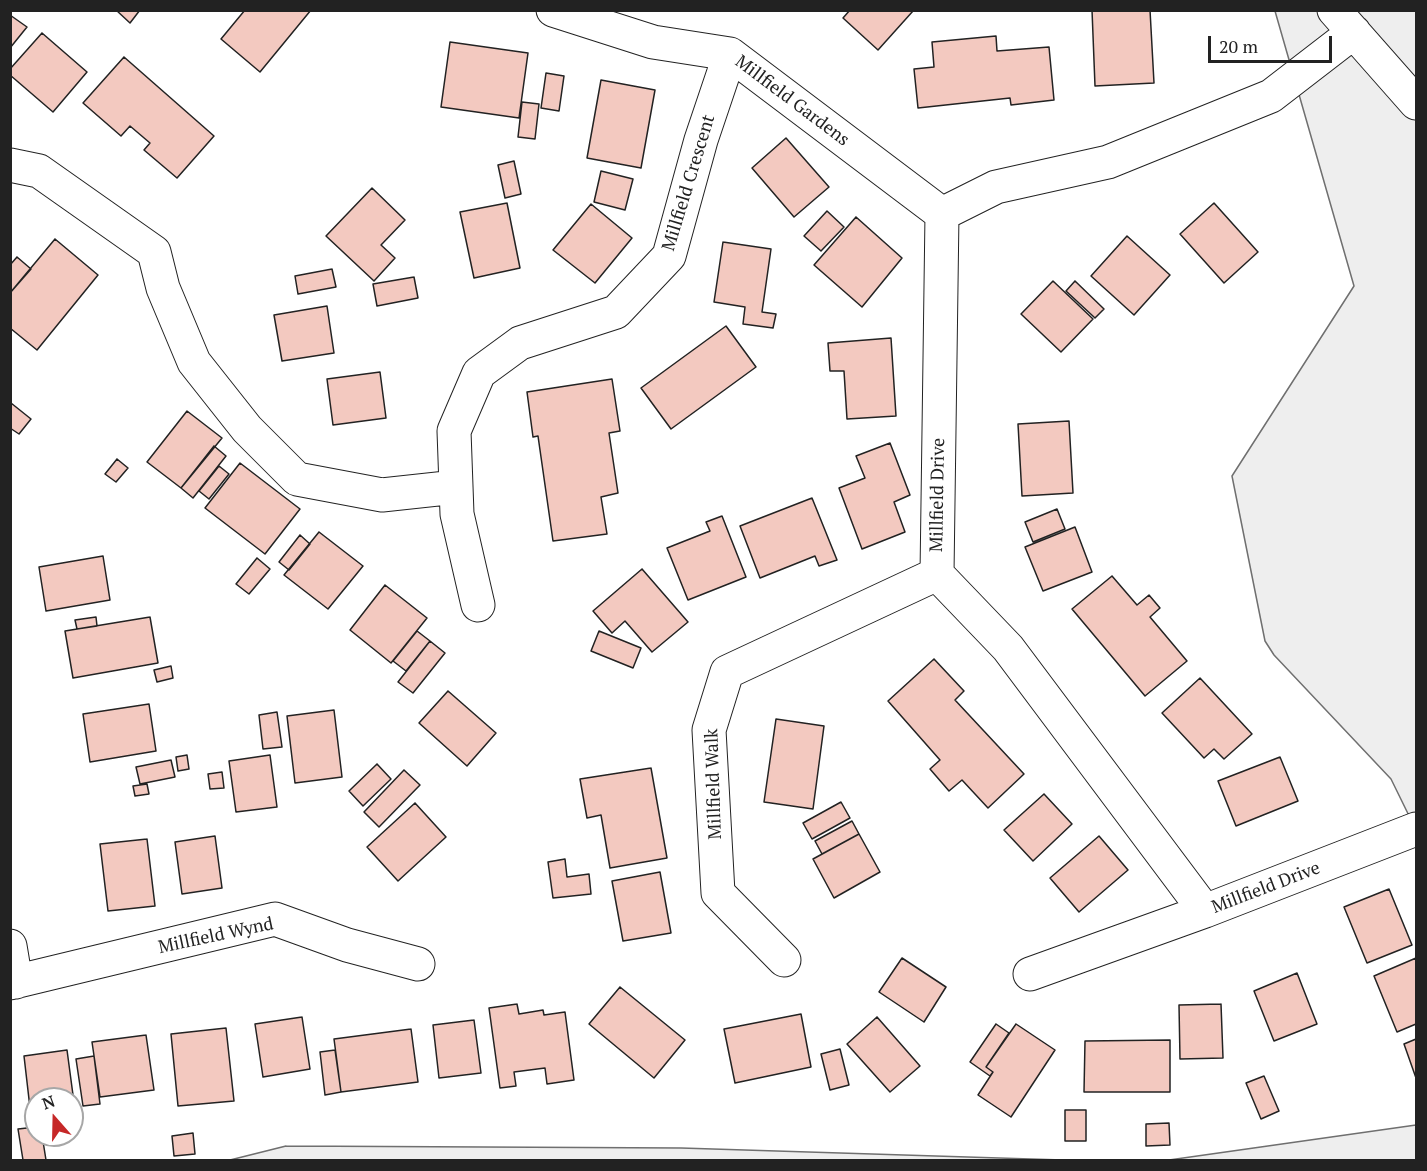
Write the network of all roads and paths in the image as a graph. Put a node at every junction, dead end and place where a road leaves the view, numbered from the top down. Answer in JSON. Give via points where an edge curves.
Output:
{"nodes":[{"id":1,"x":554,"y":10,"type":"edge"},
{"id":2,"x":1344,"y":21,"type":"edge"},
{"id":3,"x":730,"y":54,"type":"junction"},
{"id":4,"x":1416,"y":103,"type":"edge"},
{"id":5,"x":10,"y":165,"type":"edge"},
{"id":6,"x":942,"y":214,"type":"junction"},
{"id":7,"x":456,"y":487,"type":"junction"},
{"id":8,"x":937,"y":574,"type":"junction"},
{"id":9,"x":478,"y":605,"type":"dead end"},
{"id":10,"x":1416,"y":830,"type":"edge"},
{"id":11,"x":1205,"y":911,"type":"junction"},
{"id":12,"x":10,"y":946,"type":"edge"},
{"id":13,"x":784,"y":960,"type":"dead end"},
{"id":14,"x":418,"y":964,"type":"dead end"},
{"id":15,"x":1030,"y":974,"type":"dead end"},
{"id":16,"x":13,"y":982,"type":"edge"}],
"edges":[{"from":1,"to":3,"type":"street","name":"Millfield Gardens","via":[[653,42]]},
{"from":2,"to":4,"type":"street"},
{"from":2,"to":6,"type":"street","via":[[1270,96],[1108,162],[996,187]]},
{"from":3,"to":6,"type":"street","name":"Millfield Gardens"},
{"from":3,"to":7,"type":"street","name":"Millfield Crescent","via":[[669,256],[616,312],[520,343],[479,373],[454,431]]},
{"from":5,"to":7,"type":"street","via":[[39,171],[154,252],[163,288],[194,362],[247,429],[297,479],[382,495]]},
{"from":6,"to":8,"type":"street","name":"Millfield Drive"},
{"from":7,"to":9,"type":"street","name":"Millfield Crescent","via":[[457,514]]},
{"from":8,"to":11,"type":"street","name":"Millfield Drive","via":[[1008,648]]},
{"from":8,"to":13,"type":"street","name":"Millfield Walk","via":[[727,672],[709,730],[718,893]]},
{"from":10,"to":11,"type":"street","name":"Millfield Drive"},
{"from":11,"to":15,"type":"street"},
{"from":12,"to":16,"type":"street"},
{"from":14,"to":16,"type":"street","name":"Millfield Wynd","via":[[347,945],[275,919]]}]}
